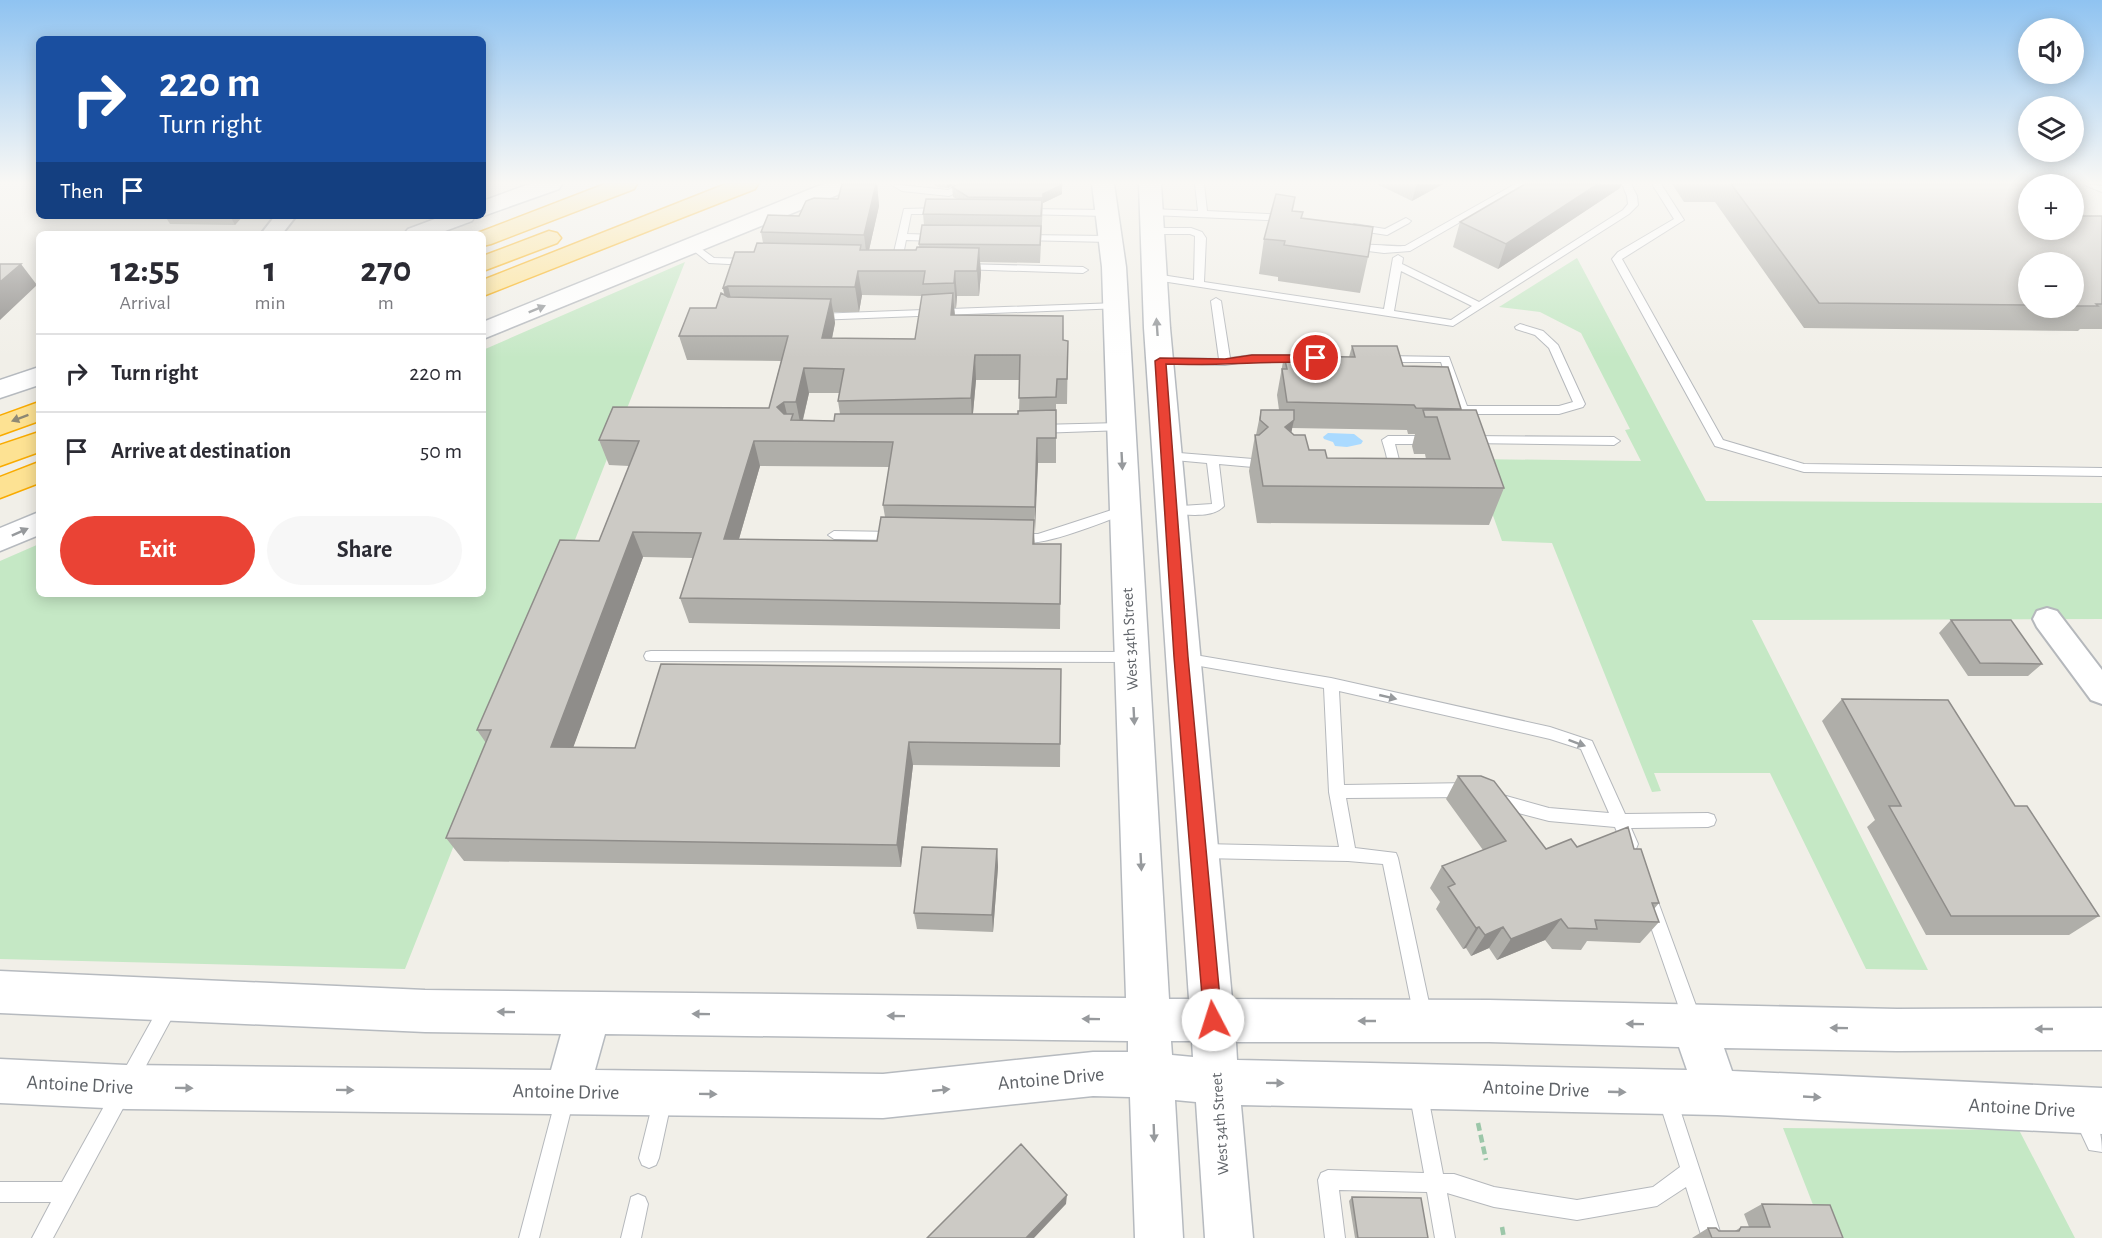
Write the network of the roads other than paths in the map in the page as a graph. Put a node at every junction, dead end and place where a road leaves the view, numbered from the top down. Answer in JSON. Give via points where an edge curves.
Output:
{"nodes":[{"id":1,"x":539,"y":242,"type":"edge"},
{"id":2,"x":602,"y":242,"type":"edge"},
{"id":3,"x":700,"y":242,"type":"edge"},
{"id":4,"x":899,"y":242,"type":"edge"},
{"id":5,"x":1110,"y":242,"type":"edge"},
{"id":6,"x":1153,"y":242,"type":"edge"},
{"id":7,"x":1201,"y":242,"type":"edge"},
{"id":8,"x":1412,"y":242,"type":"edge"},
{"id":9,"x":1420,"y":242,"type":"edge"},
{"id":10,"x":1579,"y":242,"type":"edge"},
{"id":11,"x":1642,"y":242,"type":"edge"},
{"id":12,"x":1416,"y":244,"type":"junction"},
{"id":13,"x":692,"y":245,"type":"junction"},
{"id":14,"x":1344,"y":245,"type":"edge"},
{"id":15,"x":1398,"y":250,"type":"junction"},
{"id":16,"x":759,"y":262,"type":"edge"},
{"id":17,"x":486,"y":263,"type":"edge"},
{"id":18,"x":908,"y":266,"type":"edge"},
{"id":19,"x":1398,"y":266,"type":"junction"},
{"id":20,"x":955,"y":267,"type":"edge"},
{"id":21,"x":1083,"y":270,"type":"dead end"},
{"id":22,"x":1155,"y":277,"type":"junction"},
{"id":23,"x":1199,"y":284,"type":"junction"},
{"id":24,"x":486,"y":288,"type":"edge"},
{"id":25,"x":1216,"y":301,"type":"dead end"},
{"id":26,"x":1117,"y":306,"type":"junction"},
{"id":27,"x":1479,"y":306,"type":"junction"},
{"id":28,"x":1389,"y":312,"type":"junction"},
{"id":29,"x":803,"y":317,"type":"edge"},
{"id":30,"x":1520,"y":327,"type":"dead end"},
{"id":31,"x":486,"y":330,"type":"edge"},
{"id":32,"x":1309,"y":358,"type":"edge"},
{"id":33,"x":1377,"y":359,"type":"edge"},
{"id":34,"x":1160,"y":361,"type":"junction"},
{"id":35,"x":1225,"y":362,"type":"junction"},
{"id":36,"x":36,"y":376,"type":"edge"},
{"id":37,"x":0,"y":390,"type":"edge"},
{"id":38,"x":36,"y":412,"type":"edge"},
{"id":39,"x":0,"y":426,"type":"edge"},
{"id":40,"x":1120,"y":427,"type":"junction"},
{"id":41,"x":1020,"y":430,"type":"edge"},
{"id":42,"x":1614,"y":441,"type":"dead end"},
{"id":43,"x":36,"y":442,"type":"edge"},
{"id":44,"x":0,"y":456,"type":"edge"},
{"id":45,"x":1167,"y":456,"type":"junction"},
{"id":46,"x":1213,"y":461,"type":"junction"},
{"id":47,"x":1253,"y":463,"type":"dead end"},
{"id":48,"x":2102,"y":472,"type":"edge"},
{"id":49,"x":36,"y":473,"type":"edge"},
{"id":50,"x":1375,"y":477,"type":"edge"},
{"id":51,"x":0,"y":488,"type":"edge"},
{"id":52,"x":1124,"y":510,"type":"junction"},
{"id":53,"x":1170,"y":510,"type":"junction"},
{"id":54,"x":36,"y":524,"type":"edge"},
{"id":55,"x":834,"y":535,"type":"dead end"},
{"id":56,"x":913,"y":537,"type":"edge"},
{"id":57,"x":1004,"y":538,"type":"edge"},
{"id":58,"x":0,"y":540,"type":"edge"},
{"id":59,"x":2047,"y":619,"type":"dead end"},
{"id":60,"x":651,"y":656,"type":"dead end"},
{"id":61,"x":1131,"y":657,"type":"junction"},
{"id":62,"x":1181,"y":657,"type":"junction"},
{"id":63,"x":1331,"y":684,"type":"junction"},
{"id":64,"x":2102,"y":692,"type":"edge"},
{"id":65,"x":1337,"y":792,"type":"junction"},
{"id":66,"x":1708,"y":820,"type":"dead end"},
{"id":67,"x":1622,"y":822,"type":"junction"},
{"id":68,"x":1197,"y":851,"type":"junction"},
{"id":69,"x":1348,"y":854,"type":"junction"},
{"id":70,"x":1634,"y":855,"type":"edge"},
{"id":71,"x":1646,"y":889,"type":"edge"},
{"id":72,"x":0,"y":992,"type":"edge"},
{"id":73,"x":172,"y":1000,"type":"junction"},
{"id":74,"x":590,"y":1013,"type":"junction"},
{"id":75,"x":1150,"y":1020,"type":"junction"},
{"id":76,"x":1213,"y":1020,"type":"junction"},
{"id":77,"x":1423,"y":1021,"type":"junction"},
{"id":78,"x":1694,"y":1025,"type":"junction"},
{"id":79,"x":2102,"y":1029,"type":"edge"},
{"id":80,"x":1152,"y":1075,"type":"junction"},
{"id":81,"x":0,"y":1081,"type":"edge"},
{"id":82,"x":1217,"y":1082,"type":"junction"},
{"id":83,"x":1417,"y":1085,"type":"junction"},
{"id":84,"x":126,"y":1087,"type":"junction"},
{"id":85,"x":566,"y":1093,"type":"junction"},
{"id":86,"x":1665,"y":1093,"type":"junction"},
{"id":87,"x":1717,"y":1093,"type":"junction"},
{"id":88,"x":664,"y":1094,"type":"junction"},
{"id":89,"x":2095,"y":1122,"type":"edge"},
{"id":90,"x":649,"y":1158,"type":"dead end"},
{"id":91,"x":1691,"y":1171,"type":"junction"},
{"id":92,"x":1435,"y":1183,"type":"junction"},
{"id":93,"x":0,"y":1192,"type":"edge"},
{"id":94,"x":66,"y":1192,"type":"junction"},
{"id":95,"x":638,"y":1204,"type":"dead end"},
{"id":96,"x":42,"y":1238,"type":"edge"},
{"id":97,"x":529,"y":1238,"type":"edge"},
{"id":98,"x":631,"y":1238,"type":"edge"},
{"id":99,"x":1158,"y":1238,"type":"edge"},
{"id":100,"x":1229,"y":1238,"type":"edge"},
{"id":101,"x":1335,"y":1238,"type":"edge"},
{"id":102,"x":1445,"y":1238,"type":"edge"},
{"id":103,"x":1712,"y":1238,"type":"edge"}],
"edges":[{"from":1,"to":17,"type":"highway"},
{"from":2,"to":24,"type":"highway"},
{"from":3,"to":13,"type":"main road"},
{"from":4,"to":18,"type":"lane","via":[[891,265]]},
{"from":5,"to":26,"type":"main road","name":"West 34th Street"},
{"from":6,"to":22,"type":"main road","name":"West 34th Street"},
{"from":7,"to":23,"type":"lane"},
{"from":8,"to":12,"type":"lane"},
{"from":9,"to":12,"type":"lane"},
{"from":10,"to":27,"type":"lane"},
{"from":11,"to":48,"type":"lane","via":[[1621,254],[1618,266],[1719,442],[1804,468]]},
{"from":12,"to":15,"type":"lane"},
{"from":13,"to":16,"type":"lane","via":[[712,261]]},
{"from":31,"to":13,"type":"main road","one_way":true},
{"from":14,"to":15,"type":"lane"},
{"from":15,"to":19,"type":"lane"},
{"from":19,"to":27,"type":"lane"},
{"from":19,"to":28,"type":"lane"},
{"from":20,"to":21,"type":"lane"},
{"from":22,"to":23,"type":"lane"},
{"from":34,"to":22,"type":"main road","name":"West 34th Street","one_way":true},
{"from":23,"to":28,"type":"lane"},
{"from":25,"to":35,"type":"lane"},
{"from":26,"to":29,"type":"lane"},
{"from":26,"to":40,"type":"main road","name":"West 34th Street"},
{"from":27,"to":28,"type":"lane","via":[[1453,322]]},
{"from":30,"to":33,"type":"lane","via":[[1539,333],[1554,347],[1579,404],[1559,410],[1463,411],[1445,359]]},
{"from":32,"to":35,"type":"lane"},
{"from":34,"to":35,"type":"lane"},
{"from":34,"to":45,"type":"main road","name":"West 34th Street"},
{"from":36,"to":37,"type":"main road"},
{"from":38,"to":39,"type":"highway","one_way":true},
{"from":40,"to":41,"type":"lane"},
{"from":40,"to":52,"type":"main road","name":"West 34th Street","one_way":true},
{"from":42,"to":50,"type":"lane","via":[[1388,440],[1394,464],[1392,474]]},
{"from":43,"to":44,"type":"highway"},
{"from":45,"to":46,"type":"lane"},
{"from":45,"to":53,"type":"main road","name":"West 34th Street"},
{"from":46,"to":47,"type":"lane"},
{"from":46,"to":53,"type":"lane","via":[[1218,506],[1209,510]]},
{"from":49,"to":51,"type":"highway"},
{"from":52,"to":53,"type":"main road"},
{"from":52,"to":57,"type":"lane","via":[[1038,539]]},
{"from":52,"to":61,"type":"main road","name":"West 34th Street"},
{"from":53,"to":62,"type":"main road","name":"West 34th Street"},
{"from":58,"to":54,"type":"main road","one_way":true},
{"from":55,"to":56,"type":"lane"},
{"from":59,"to":64,"type":"street"},
{"from":60,"to":61,"type":"lane"},
{"from":61,"to":75,"type":"main road","name":"West 34th Street","one_way":true},
{"from":62,"to":63,"type":"lane"},
{"from":62,"to":68,"type":"main road","name":"West 34th Street"},
{"from":63,"to":65,"type":"lane"},
{"from":63,"to":67,"type":"lane","one_way":true,"via":[[1550,733],[1587,746]]},
{"from":65,"to":67,"type":"lane","via":[[1470,790],[1524,811]]},
{"from":65,"to":69,"type":"lane"},
{"from":66,"to":67,"type":"lane"},
{"from":67,"to":70,"type":"lane"},
{"from":68,"to":69,"type":"lane"},
{"from":68,"to":76,"type":"main road","name":"West 34th Street"},
{"from":69,"to":77,"type":"lane","via":[[1390,858]]},
{"from":71,"to":78,"type":"lane"},
{"from":72,"to":73,"type":"main road"},
{"from":74,"to":73,"type":"main road","one_way":true,"via":[[424,1011]]},
{"from":73,"to":84,"type":"lane"},
{"from":75,"to":74,"type":"main road","one_way":true},
{"from":74,"to":85,"type":"main road"},
{"from":75,"to":76,"type":"main road"},
{"from":75,"to":80,"type":"main road","name":"West 34th Street"},
{"from":77,"to":76,"type":"main road","one_way":true},
{"from":76,"to":82,"type":"main road","name":"West 34th Street"},
{"from":78,"to":77,"type":"main road","one_way":true},
{"from":79,"to":78,"type":"main road","one_way":true,"via":[[1897,1030]]},
{"from":78,"to":87,"type":"main road"},
{"from":80,"to":82,"type":"main road","name":"Antoine Drive"},
{"from":88,"to":80,"type":"main road","name":"Antoine Drive","one_way":true,"via":[[883,1096],[1093,1074]]},
{"from":80,"to":99,"type":"main road","name":"West 34th Street","one_way":true},
{"from":81,"to":84,"type":"main road","name":"Antoine Drive"},
{"from":82,"to":83,"type":"main road","name":"Antoine Drive","one_way":true},
{"from":82,"to":100,"type":"main road","name":"West 34th Street"},
{"from":83,"to":86,"type":"main road","name":"Antoine Drive","one_way":true},
{"from":83,"to":92,"type":"lane"},
{"from":84,"to":85,"type":"main road","name":"Antoine Drive","one_way":true},
{"from":84,"to":94,"type":"lane"},
{"from":85,"to":88,"type":"main road","name":"Antoine Drive"},
{"from":85,"to":97,"type":"lane"},
{"from":86,"to":87,"type":"main road","name":"Antoine Drive"},
{"from":86,"to":91,"type":"lane"},
{"from":87,"to":89,"type":"main road","name":"Antoine Drive","one_way":true},
{"from":88,"to":90,"type":"lane"},
{"from":91,"to":92,"type":"lane","via":[[1657,1196],[1577,1210]]},
{"from":91,"to":103,"type":"lane"},
{"from":92,"to":101,"type":"lane","via":[[1328,1180]]},
{"from":92,"to":102,"type":"lane"},
{"from":93,"to":94,"type":"lane"},
{"from":94,"to":96,"type":"lane"},
{"from":95,"to":98,"type":"lane"}]}
